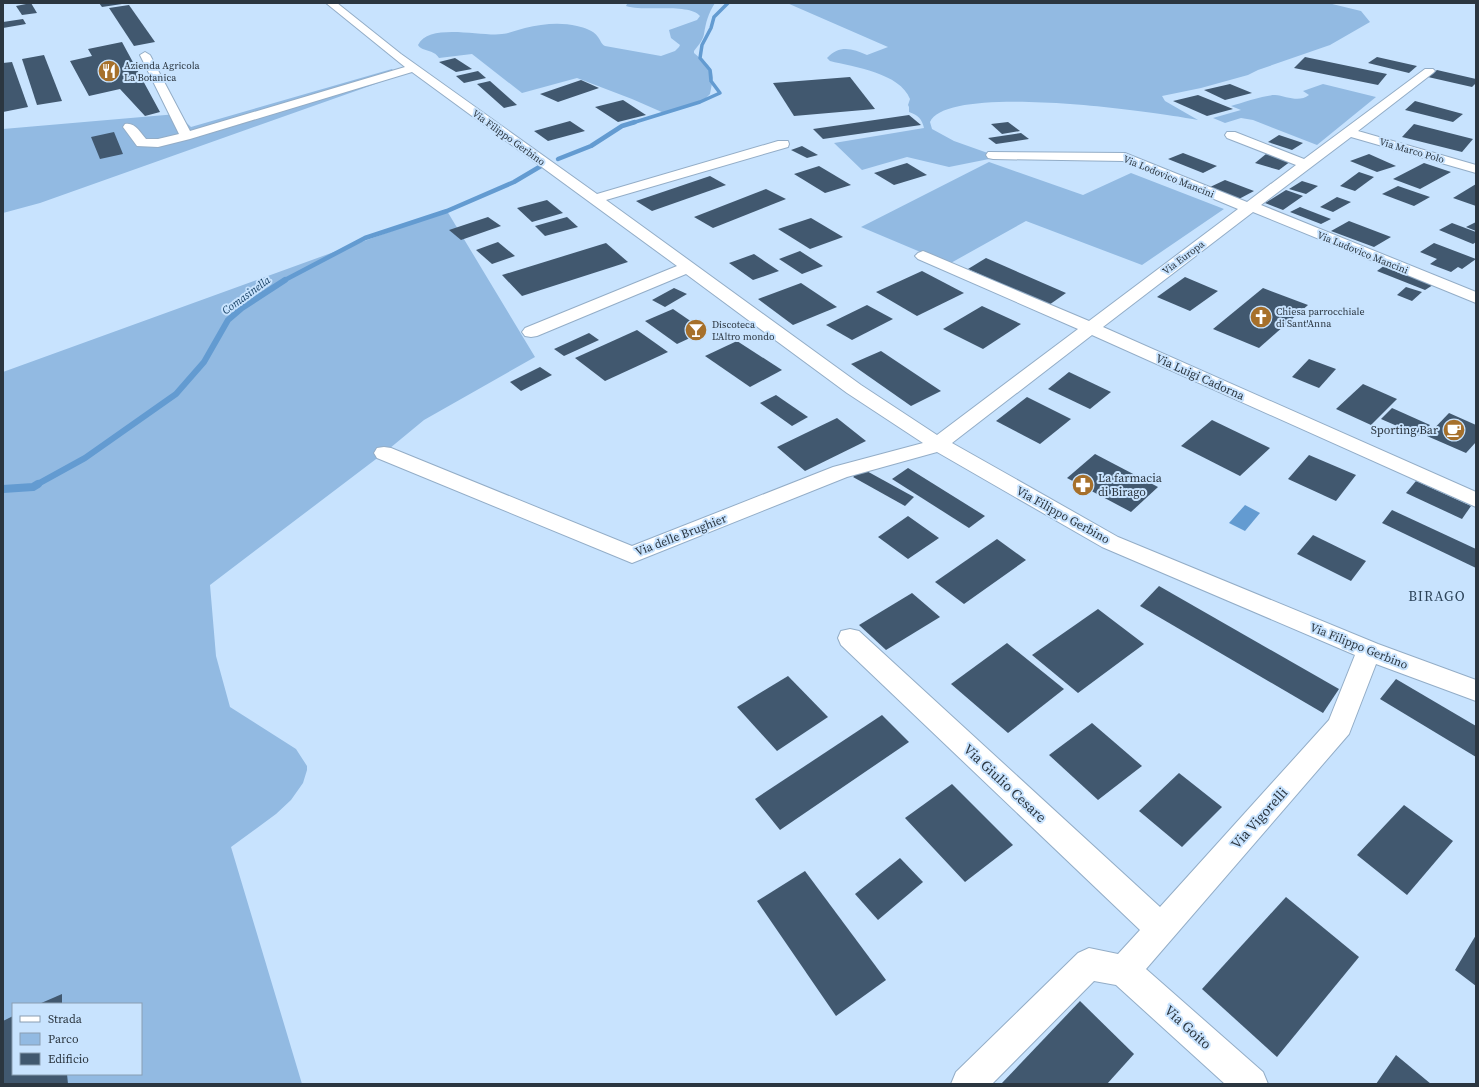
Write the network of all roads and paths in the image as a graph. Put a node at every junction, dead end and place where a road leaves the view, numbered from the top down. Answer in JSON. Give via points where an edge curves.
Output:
{"nodes":[{"id":1,"x":331,"y":3,"type":"edge"},
{"id":2,"x":145,"y":55,"type":"dead end"},
{"id":3,"x":413,"y":68,"type":"junction"},
{"id":4,"x":1429,"y":71,"type":"dead end"},
{"id":5,"x":129,"y":127,"type":"dead end"},
{"id":6,"x":1348,"y":132,"type":"junction"},
{"id":7,"x":1231,"y":135,"type":"dead end"},
{"id":8,"x":186,"y":136,"type":"junction"},
{"id":9,"x":783,"y":144,"type":"dead end"},
{"id":10,"x":993,"y":155,"type":"dead end"},
{"id":11,"x":1305,"y":164,"type":"junction"},
{"id":12,"x":1476,"y":169,"type":"edge"},
{"id":13,"x":595,"y":199,"type":"junction"},
{"id":14,"x":1249,"y":207,"type":"junction"},
{"id":15,"x":923,"y":256,"type":"dead end"},
{"id":16,"x":690,"y":267,"type":"junction"},
{"id":17,"x":1476,"y":298,"type":"edge"},
{"id":18,"x":1090,"y":328,"type":"junction"},
{"id":19,"x":531,"y":332,"type":"dead end"},
{"id":20,"x":938,"y":444,"type":"junction"},
{"id":21,"x":384,"y":453,"type":"dead end"},
{"id":22,"x":1476,"y":500,"type":"edge"},
{"id":23,"x":850,"y":638,"type":"dead end"},
{"id":24,"x":1369,"y":651,"type":"junction"},
{"id":25,"x":1476,"y":691,"type":"edge"},
{"id":26,"x":1161,"y":929,"type":"junction"},
{"id":27,"x":1124,"y":971,"type":"junction"},
{"id":28,"x":968,"y":1084,"type":"edge"},
{"id":29,"x":1251,"y":1084,"type":"edge"}],
"edges":[{"from":1,"to":3,"type":"street","name":"Via Filippo Gerbino"},
{"from":2,"to":8,"type":"street"},
{"from":3,"to":8,"type":"street"},
{"from":3,"to":13,"type":"street","name":"Via Filippo Gerbino"},
{"from":4,"to":6,"type":"street","name":"Via Europa"},
{"from":5,"to":8,"type":"street","via":[[142,143],[158,143]]},
{"from":6,"to":11,"type":"street","name":"Via Europa"},
{"from":6,"to":12,"type":"street","name":"Via Marco Polo"},
{"from":7,"to":11,"type":"street"},
{"from":9,"to":13,"type":"street"},
{"from":10,"to":14,"type":"street","name":"Via Lodovico Mancini","via":[[1125,157]]},
{"from":11,"to":14,"type":"street","name":"Via Europa"},
{"from":13,"to":16,"type":"street","name":"Via Filippo Gerbino"},
{"from":14,"to":17,"type":"street","name":"Via Ludovico Mancini"},
{"from":14,"to":18,"type":"street","name":"Via Europa"},
{"from":15,"to":18,"type":"street","name":"Via Luigi Cadorna"},
{"from":16,"to":19,"type":"street"},
{"from":16,"to":20,"type":"street","name":"Via Filippo Gerbino","via":[[854,389]]},
{"from":18,"to":20,"type":"street","name":"Via Europa"},
{"from":18,"to":22,"type":"street","name":"Via Luigi Cadorna"},
{"from":20,"to":21,"type":"street","name":"Via delle Brughier","via":[[840,472],[632,554]]},
{"from":20,"to":24,"type":"street","name":"Via Filippo Gerbino","via":[[1110,542]]},
{"from":23,"to":26,"type":"street","name":"Via Giulio Cesare"},
{"from":24,"to":25,"type":"street","name":"Via Filippo Gerbino"},
{"from":24,"to":26,"type":"street","name":"Via Vigorelli","via":[[1340,726]]},
{"from":26,"to":27,"type":"street","name":"Via Vigorelli"},
{"from":27,"to":28,"type":"street","via":[[1089,964]]},
{"from":27,"to":29,"type":"street","name":"Via Goito"}]}
